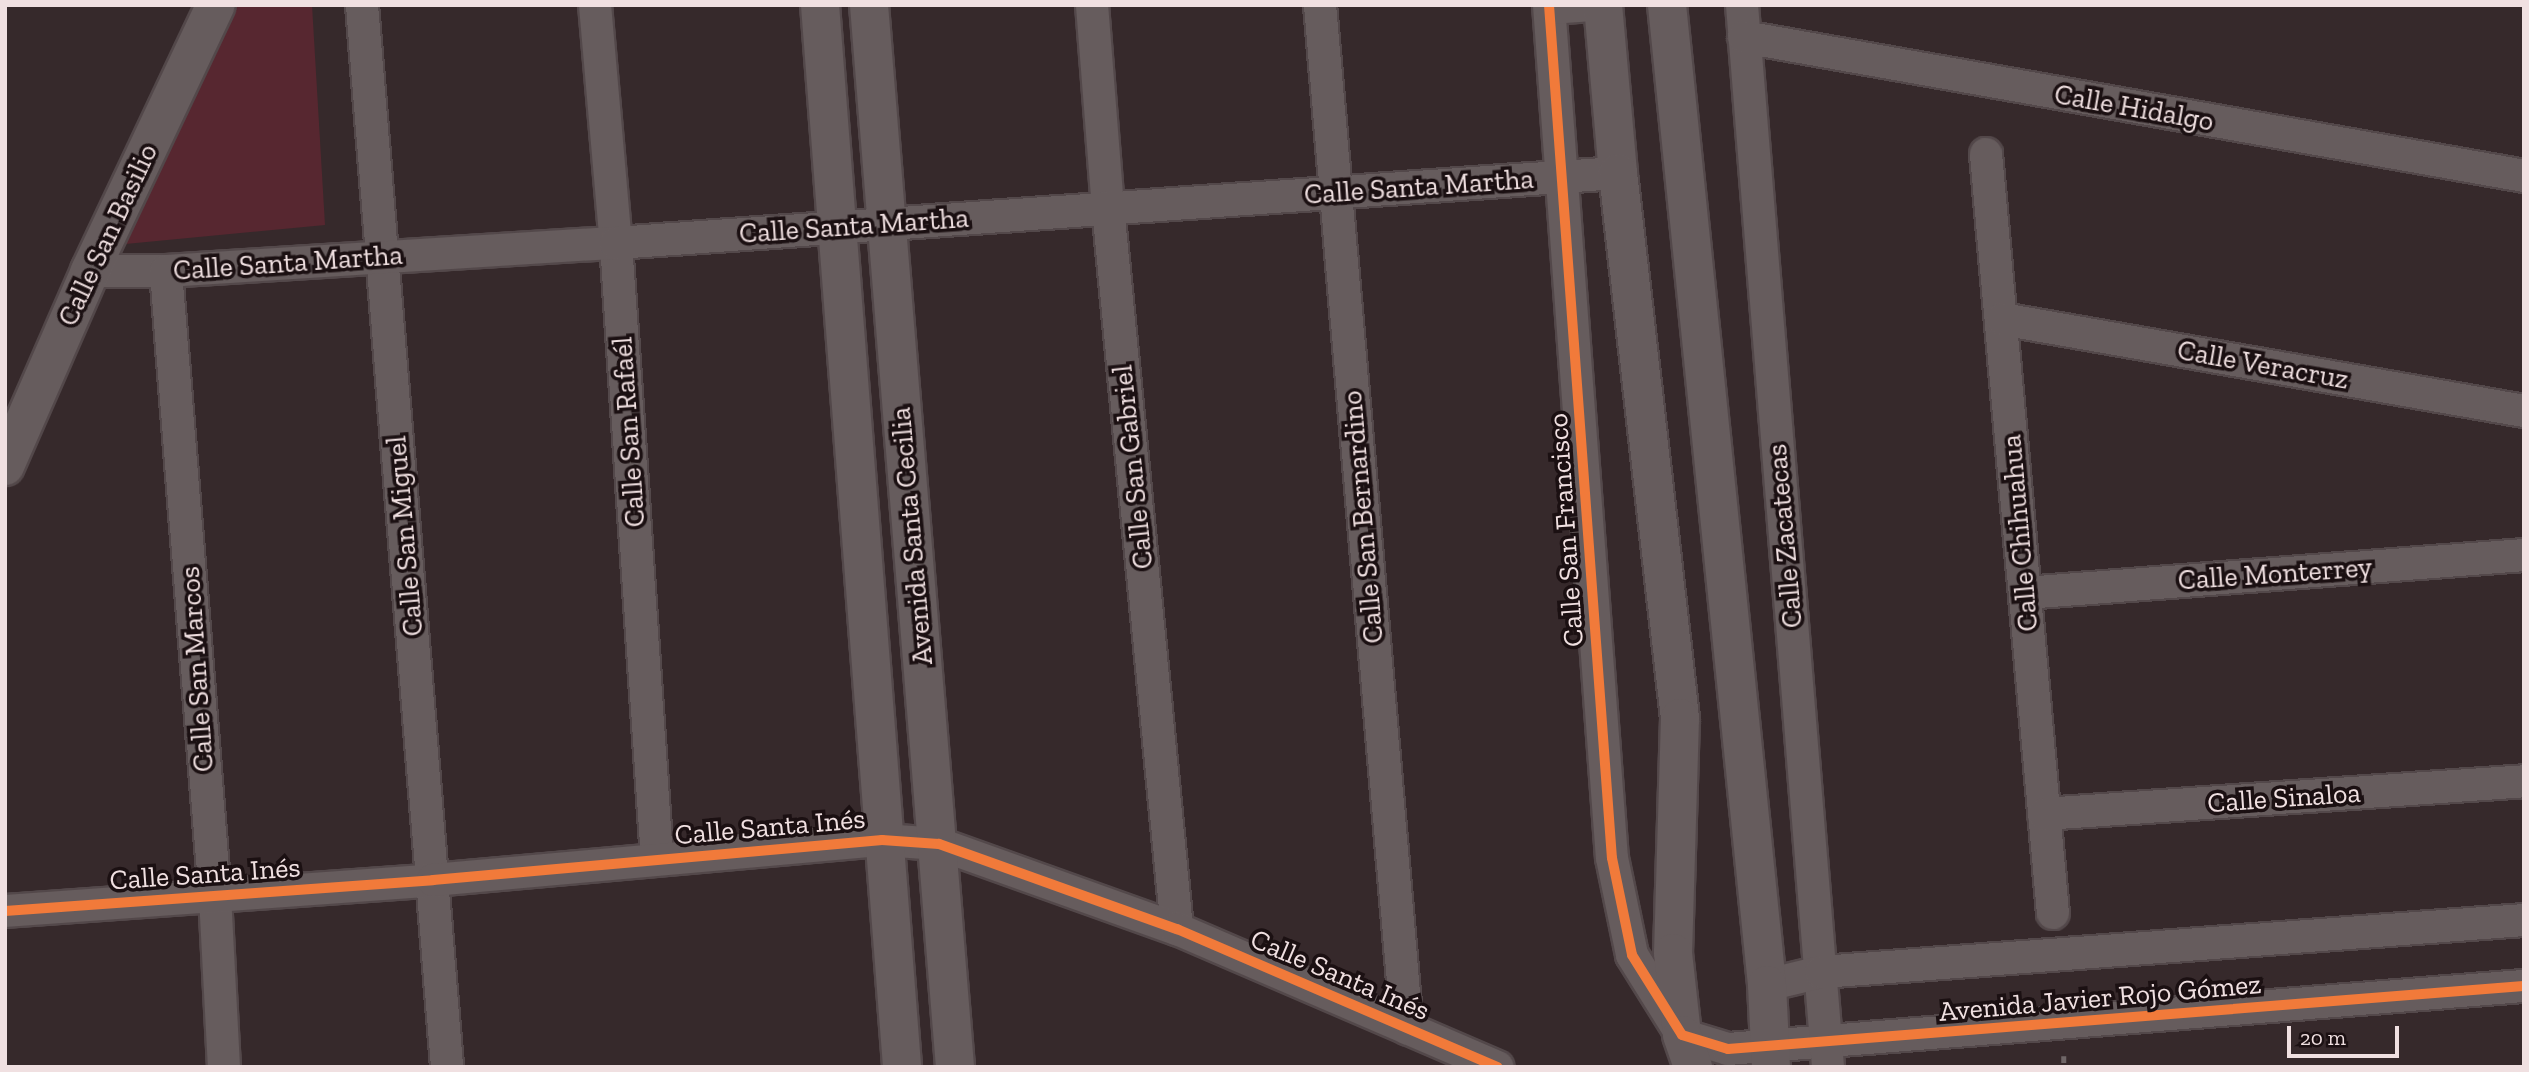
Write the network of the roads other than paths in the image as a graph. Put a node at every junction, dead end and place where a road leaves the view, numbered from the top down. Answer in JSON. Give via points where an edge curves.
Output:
{"nodes":[{"id":1,"x":216,"y":5,"type":"edge"},
{"id":2,"x":362,"y":5,"type":"edge"},
{"id":3,"x":595,"y":5,"type":"edge"},
{"id":4,"x":820,"y":5,"type":"edge"},
{"id":5,"x":869,"y":5,"type":"edge"},
{"id":6,"x":1092,"y":5,"type":"edge"},
{"id":7,"x":1320,"y":5,"type":"edge"},
{"id":8,"x":1589,"y":5,"type":"edge"},
{"id":9,"x":1603,"y":5,"type":"edge"},
{"id":10,"x":1667,"y":5,"type":"edge"},
{"id":11,"x":1742,"y":5,"type":"edge"},
{"id":12,"x":1550,"y":7,"type":"edge"},
{"id":13,"x":1744,"y":37,"type":"junction"},
{"id":14,"x":1986,"y":154,"type":"dead end"},
{"id":15,"x":1618,"y":173,"type":"junction"},
{"id":16,"x":2524,"y":176,"type":"edge"},
{"id":17,"x":1563,"y":177,"type":"junction"},
{"id":18,"x":1336,"y":193,"type":"junction"},
{"id":19,"x":1108,"y":207,"type":"junction"},
{"id":20,"x":885,"y":223,"type":"junction"},
{"id":21,"x":835,"y":228,"type":"junction"},
{"id":22,"x":616,"y":243,"type":"junction"},
{"id":23,"x":382,"y":256,"type":"junction"},
{"id":24,"x":90,"y":271,"type":"junction"},
{"id":25,"x":166,"y":271,"type":"junction"},
{"id":26,"x":2002,"y":319,"type":"junction"},
{"id":27,"x":2524,"y":411,"type":"edge"},
{"id":28,"x":5,"y":466,"type":"edge"},
{"id":29,"x":2524,"y":555,"type":"edge"},
{"id":30,"x":2025,"y":593,"type":"junction"},
{"id":31,"x":2524,"y":781,"type":"edge"},
{"id":32,"x":2044,"y":814,"type":"junction"},
{"id":33,"x":882,"y":840,"type":"junction"},
{"id":34,"x":939,"y":844,"type":"junction"},
{"id":35,"x":657,"y":859,"type":"junction"},
{"id":36,"x":433,"y":880,"type":"junction"},
{"id":37,"x":215,"y":896,"type":"junction"},
{"id":38,"x":5,"y":911,"type":"edge"},
{"id":39,"x":2053,"y":913,"type":"dead end"},
{"id":40,"x":2524,"y":920,"type":"edge"},
{"id":41,"x":1177,"y":929,"type":"junction"},
{"id":42,"x":1821,"y":972,"type":"junction"},
{"id":43,"x":1767,"y":985,"type":"junction"},
{"id":44,"x":2524,"y":986,"type":"edge"},
{"id":45,"x":1407,"y":1028,"type":"junction"},
{"id":46,"x":1687,"y":1051,"type":"edge"},
{"id":47,"x":1827,"y":1055,"type":"edge"},
{"id":48,"x":1770,"y":1056,"type":"edge"},
{"id":49,"x":225,"y":1067,"type":"edge"},
{"id":50,"x":447,"y":1067,"type":"edge"},
{"id":51,"x":902,"y":1067,"type":"edge"},
{"id":52,"x":955,"y":1067,"type":"edge"},
{"id":53,"x":1498,"y":1067,"type":"edge"}],
"edges":[{"from":1,"to":24,"type":"street","name":"Calle San Basilio"},
{"from":2,"to":23,"type":"street","name":"Calle San Miguel"},
{"from":3,"to":22,"type":"street","name":"Calle San Rafaél"},
{"from":4,"to":21,"type":"street","name":"Avenida Santa Cecilia"},
{"from":5,"to":20,"type":"street","name":"Avenida Santa Cecilia"},
{"from":6,"to":19,"type":"street","name":"Calle San Gabriel"},
{"from":7,"to":18,"type":"street","name":"Calle San Bernardino"},
{"from":8,"to":12,"type":"street"},
{"from":9,"to":15,"type":"street"},
{"from":10,"to":43,"type":"street"},
{"from":11,"to":13,"type":"street","name":"Calle Zacatecas"},
{"from":12,"to":17,"type":"street","name":"Calle San Francisco"},
{"from":13,"to":16,"type":"street","name":"Calle Hidalgo"},
{"from":13,"to":42,"type":"street","name":"Calle Zacatecas"},
{"from":14,"to":26,"type":"street","name":"Calle Chihuahua"},
{"from":15,"to":17,"type":"street","name":"Calle Santa Martha"},
{"from":15,"to":46,"type":"street","via":[[1680,718],[1673,953]]},
{"from":17,"to":18,"type":"street","name":"Calle Santa Martha"},
{"from":17,"to":46,"type":"street","name":"Calle San Francisco","via":[[1612,858],[1632,956]]},
{"from":18,"to":19,"type":"street","name":"Calle Santa Martha"},
{"from":18,"to":45,"type":"street","name":"Calle San Bernardino"},
{"from":19,"to":20,"type":"street","name":"Calle Santa Martha"},
{"from":19,"to":41,"type":"street","name":"Calle San Gabriel"},
{"from":20,"to":21,"type":"street","name":"Calle Santa Martha"},
{"from":20,"to":34,"type":"street","name":"Avenida Santa Cecilia"},
{"from":21,"to":22,"type":"street","name":"Calle Santa Martha"},
{"from":21,"to":33,"type":"street","name":"Avenida Santa Cecilia"},
{"from":22,"to":23,"type":"street","name":"Calle Santa Martha"},
{"from":22,"to":35,"type":"street","name":"Calle San Rafaél"},
{"from":23,"to":25,"type":"street","name":"Calle Santa Martha"},
{"from":23,"to":36,"type":"street","name":"Calle San Miguel"},
{"from":24,"to":25,"type":"street","name":"Calle Santa Martha"},
{"from":24,"to":28,"type":"street","name":"Calle San Basilio"},
{"from":25,"to":37,"type":"street","name":"Calle San Marcos"},
{"from":26,"to":27,"type":"street","name":"Calle Veracruz"},
{"from":26,"to":30,"type":"street","name":"Calle Chihuahua"},
{"from":29,"to":30,"type":"street","name":"Calle Monterrey"},
{"from":30,"to":32,"type":"street","name":"Calle Chihuahua"},
{"from":31,"to":32,"type":"street","name":"Calle Sinaloa"},
{"from":32,"to":39,"type":"street","name":"Calle Chihuahua"},
{"from":33,"to":34,"type":"street","name":"Calle Santa Inés"},
{"from":33,"to":35,"type":"street","name":"Calle Santa Inés"},
{"from":33,"to":51,"type":"street","name":"Avenida Santa Cecilia"},
{"from":34,"to":41,"type":"street","name":"Calle Santa Inés"},
{"from":34,"to":52,"type":"street","name":"Avenida Santa Cecilia"},
{"from":35,"to":36,"type":"street","name":"Calle Santa Inés"},
{"from":36,"to":37,"type":"street","name":"Calle Santa Inés"},
{"from":36,"to":50,"type":"street","name":"Calle San Miguel"},
{"from":37,"to":38,"type":"street","name":"Calle Santa Inés"},
{"from":37,"to":49,"type":"street","name":"Calle San Marcos"},
{"from":40,"to":42,"type":"street","name":"Avenida Javier Rojo Gómez"},
{"from":41,"to":45,"type":"street","name":"Calle Santa Inés"},
{"from":42,"to":43,"type":"street","name":"Avenida Javier Rojo Gómez"},
{"from":42,"to":47,"type":"street","name":"Calle Zacatecas"},
{"from":43,"to":48,"type":"street"},
{"from":44,"to":47,"type":"street","name":"Avenida Javier Rojo Gómez"},
{"from":45,"to":53,"type":"street","name":"Calle Santa Inés"},
{"from":46,"to":48,"type":"street","name":"Avenida Javier Rojo Gómez","via":[[1728,1049]]},
{"from":47,"to":48,"type":"street","name":"Avenida Javier Rojo Gómez"}]}
